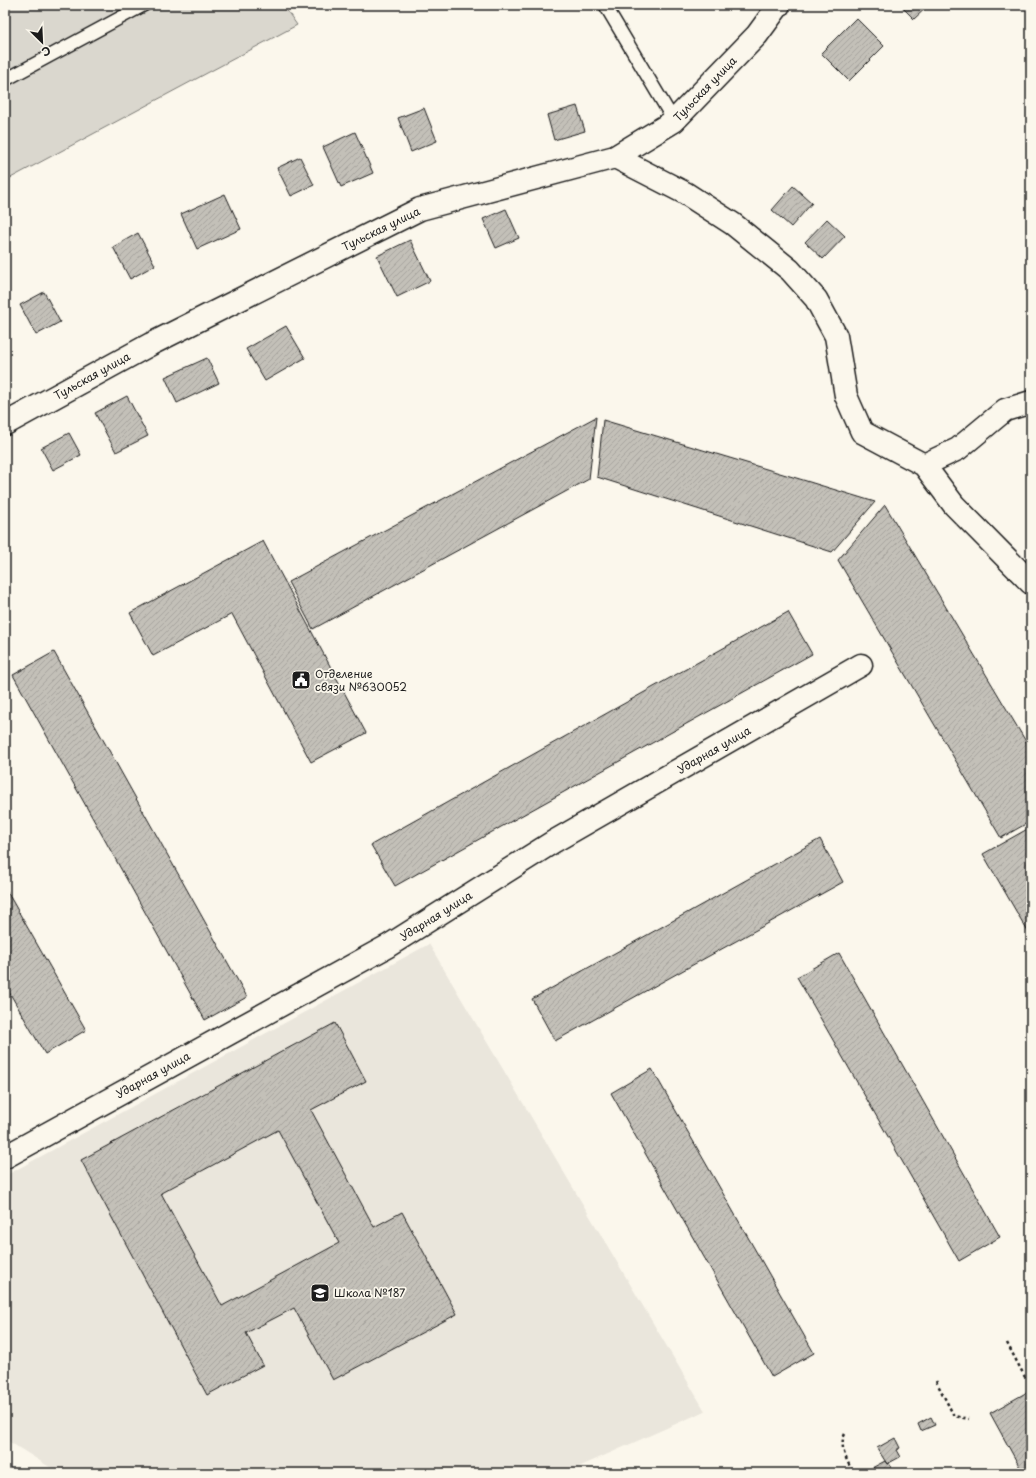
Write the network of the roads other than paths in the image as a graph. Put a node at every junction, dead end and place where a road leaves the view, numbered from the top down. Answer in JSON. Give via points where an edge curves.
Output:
{"nodes":[{"id":1,"x":144,"y":5,"type":"edge"},
{"id":2,"x":605,"y":5,"type":"edge"},
{"id":3,"x":779,"y":5,"type":"edge"},
{"id":4,"x":5,"y":80,"type":"edge"},
{"id":5,"x":674,"y":121,"type":"junction"},
{"id":6,"x":616,"y":157,"type":"junction"},
{"id":7,"x":1031,"y":402,"type":"edge"},
{"id":8,"x":5,"y":424,"type":"edge"},
{"id":9,"x":924,"y":465,"type":"junction"},
{"id":10,"x":1031,"y":582,"type":"edge"},
{"id":11,"x":861,"y":665,"type":"dead end"},
{"id":12,"x":5,"y":1157,"type":"edge"}],
"edges":[{"from":1,"to":4,"type":"lane"},
{"from":2,"to":5,"type":"lane"},
{"from":3,"to":5,"type":"street","name":"Тульская улица","via":[[757,35]]},
{"from":5,"to":6,"type":"street","name":"Тульская улица"},
{"from":6,"to":8,"type":"street","name":"Тульская улица","via":[[420,209],[151,344]]},
{"from":6,"to":9,"type":"street","via":[[685,193],[733,224],[790,270],[816,299],[836,336],[846,396],[862,432]]},
{"from":7,"to":9,"type":"street","via":[[1005,410],[958,449]]},
{"from":9,"to":10,"type":"street","via":[[954,505]]},
{"from":11,"to":12,"type":"street","name":"Ударная улица","via":[[553,842],[388,946]]}]}
